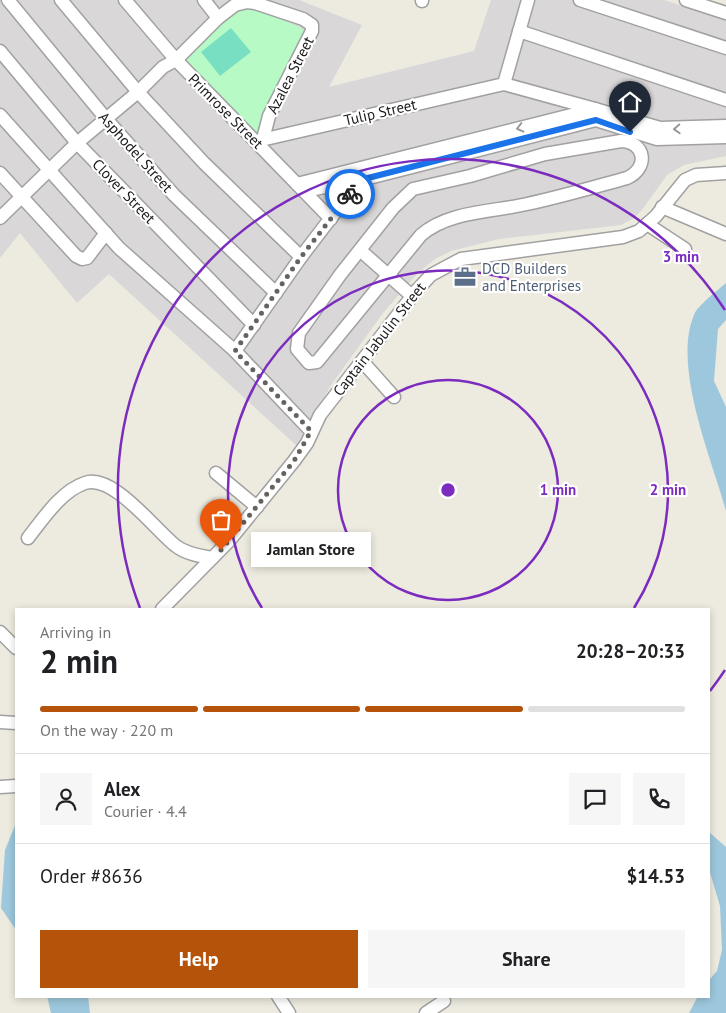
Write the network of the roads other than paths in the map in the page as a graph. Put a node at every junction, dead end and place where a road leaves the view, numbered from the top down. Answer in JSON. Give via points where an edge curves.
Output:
{"nodes":[{"id":1,"x":8,"y":0,"type":"edge"},
{"id":2,"x":61,"y":0,"type":"edge"},
{"id":3,"x":125,"y":0,"type":"edge"},
{"id":4,"x":204,"y":0,"type":"edge"},
{"id":5,"x":528,"y":0,"type":"edge"},
{"id":6,"x":580,"y":0,"type":"edge"},
{"id":7,"x":686,"y":0,"type":"edge"},
{"id":8,"x":726,"y":13,"type":"edge"},
{"id":9,"x":218,"y":18,"type":"junction"},
{"id":10,"x":519,"y":30,"type":"junction"},
{"id":11,"x":726,"y":48,"type":"edge"},
{"id":12,"x":0,"y":51,"type":"edge"},
{"id":13,"x":176,"y":60,"type":"junction"},
{"id":14,"x":504,"y":84,"type":"junction"},
{"id":15,"x":138,"y":92,"type":"junction"},
{"id":16,"x":726,"y":100,"type":"edge"},
{"id":17,"x":0,"y":115,"type":"edge"},
{"id":18,"x":596,"y":115,"type":"junction"},
{"id":19,"x":107,"y":120,"type":"junction"},
{"id":20,"x":726,"y":126,"type":"edge"},
{"id":21,"x":726,"y":137,"type":"edge"},
{"id":22,"x":260,"y":140,"type":"junction"},
{"id":23,"x":77,"y":143,"type":"junction"},
{"id":24,"x":367,"y":166,"type":"junction"},
{"id":25,"x":48,"y":170,"type":"junction"},
{"id":26,"x":0,"y":173,"type":"edge"},
{"id":27,"x":726,"y":174,"type":"edge"},
{"id":28,"x":360,"y":180,"type":"junction"},
{"id":29,"x":301,"y":187,"type":"junction"},
{"id":30,"x":21,"y":198,"type":"junction"},
{"id":31,"x":662,"y":207,"type":"junction"},
{"id":32,"x":0,"y":218,"type":"edge"},
{"id":33,"x":331,"y":219,"type":"junction"},
{"id":34,"x":646,"y":224,"type":"junction"},
{"id":35,"x":106,"y":233,"type":"junction"},
{"id":36,"x":726,"y":234,"type":"edge"},
{"id":37,"x":685,"y":250,"type":"dead end"},
{"id":38,"x":361,"y":251,"type":"junction"},
{"id":39,"x":301,"y":257,"type":"junction"},
{"id":40,"x":388,"y":274,"type":"junction"},
{"id":41,"x":276,"y":293,"type":"junction"},
{"id":42,"x":412,"y":296,"type":"junction"},
{"id":43,"x":254,"y":325,"type":"junction"},
{"id":44,"x":235,"y":351,"type":"junction"},
{"id":45,"x":362,"y":361,"type":"junction"},
{"id":46,"x":394,"y":397,"type":"dead end"},
{"id":47,"x":311,"y":431,"type":"junction"},
{"id":48,"x":216,"y":473,"type":"dead end"},
{"id":49,"x":257,"y":507,"type":"junction"},
{"id":50,"x":28,"y":538,"type":"dead end"},
{"id":51,"x":212,"y":558,"type":"junction"},
{"id":52,"x":163,"y":608,"type":"edge"},
{"id":53,"x":0,"y":632,"type":"edge"},
{"id":54,"x":15,"y":647,"type":"edge"},
{"id":55,"x":0,"y":722,"type":"edge"},
{"id":56,"x":15,"y":723,"type":"edge"},
{"id":57,"x":15,"y":786,"type":"edge"},
{"id":58,"x":0,"y":787,"type":"edge"},
{"id":59,"x":279,"y":998,"type":"edge"},
{"id":60,"x":444,"y":1001,"type":"dead end"},
{"id":61,"x":289,"y":1013,"type":"edge"},
{"id":62,"x":426,"y":1013,"type":"edge"}],
"edges":[{"from":1,"to":19,"type":"street","name":"Asphodel Street"},
{"from":2,"to":15,"type":"street"},
{"from":3,"to":13,"type":"street","name":"Primrose Street"},
{"from":4,"to":9,"type":"street"},
{"from":5,"to":10,"type":"street"},
{"from":6,"to":11,"type":"street"},
{"from":7,"to":8,"type":"street"},
{"from":9,"to":13,"type":"street"},
{"from":9,"to":22,"type":"street","name":"Azalea Street","via":[[247,2],[303,19],[312,25]]},
{"from":10,"to":14,"type":"street"},
{"from":10,"to":16,"type":"street"},
{"from":12,"to":23,"type":"street","name":"Clover Street"},
{"from":13,"to":15,"type":"street"},
{"from":13,"to":22,"type":"street","name":"Primrose Street"},
{"from":14,"to":18,"type":"street"},
{"from":14,"to":22,"type":"street","name":"Tulip Street"},
{"from":15,"to":19,"type":"street"},
{"from":15,"to":39,"type":"street","via":[[204,163]]},
{"from":17,"to":25,"type":"street"},
{"from":20,"to":18,"type":"street","one_way":true,"via":[[660,128]]},
{"from":18,"to":21,"type":"street","via":[[657,139]]},
{"from":18,"to":24,"type":"street","one_way":true},
{"from":18,"to":28,"type":"street"},
{"from":19,"to":23,"type":"street"},
{"from":19,"to":41,"type":"street","name":"Asphodel Street","via":[[174,195]]},
{"from":22,"to":29,"type":"street","name":"Primrose Street"},
{"from":23,"to":25,"type":"street"},
{"from":23,"to":43,"type":"street","name":"Clover Street"},
{"from":24,"to":28,"type":"street"},
{"from":24,"to":29,"type":"street"},
{"from":25,"to":30,"type":"street"},
{"from":25,"to":35,"type":"street"},
{"from":26,"to":30,"type":"street"},
{"from":27,"to":31,"type":"street","name":"Captain Jabulin Street","via":[[696,175],[685,180]]},
{"from":28,"to":29,"type":"street"},
{"from":28,"to":33,"type":"street"},
{"from":29,"to":33,"type":"street","name":"Primrose Street"},
{"from":30,"to":32,"type":"street"},
{"from":30,"to":35,"type":"street","via":[[82,259],[87,258]]},
{"from":31,"to":34,"type":"street","name":"Captain Jabulin Street"},
{"from":31,"to":36,"type":"street"},
{"from":33,"to":39,"type":"street"},
{"from":34,"to":37,"type":"street"},
{"from":34,"to":42,"type":"street","name":"Captain Jabulin Street","via":[[639,231],[623,237],[461,259],[431,275]]},
{"from":35,"to":44,"type":"street"},
{"from":38,"to":40,"type":"street"},
{"from":38,"to":40,"type":"street","via":[[299,333],[297,349],[302,358],[309,363],[317,362]]},
{"from":38,"to":40,"type":"street","via":[[393,208],[412,189],[590,145],[626,141],[640,148],[642,164],[627,178],[430,227]]},
{"from":39,"to":41,"type":"street"},
{"from":40,"to":42,"type":"street"},
{"from":41,"to":43,"type":"street"},
{"from":42,"to":45,"type":"street","name":"Captain Jabulin Street"},
{"from":43,"to":44,"type":"street"},
{"from":44,"to":47,"type":"street"},
{"from":45,"to":46,"type":"street"},
{"from":45,"to":47,"type":"street","name":"Captain Jabulin Street"},
{"from":47,"to":49,"type":"street","name":"Captain Jabulin Street","via":[[294,461]]},
{"from":48,"to":49,"type":"street"},
{"from":49,"to":51,"type":"street","name":"Captain Jabulin Street"},
{"from":50,"to":51,"type":"street","via":[[50,509],[77,486],[99,482],[129,501],[177,547]]},
{"from":51,"to":52,"type":"street","name":"Captain Jabulin Street"},
{"from":53,"to":54,"type":"street"},
{"from":55,"to":56,"type":"street"},
{"from":57,"to":58,"type":"street"},
{"from":59,"to":61,"type":"street"},
{"from":60,"to":62,"type":"street"}]}
